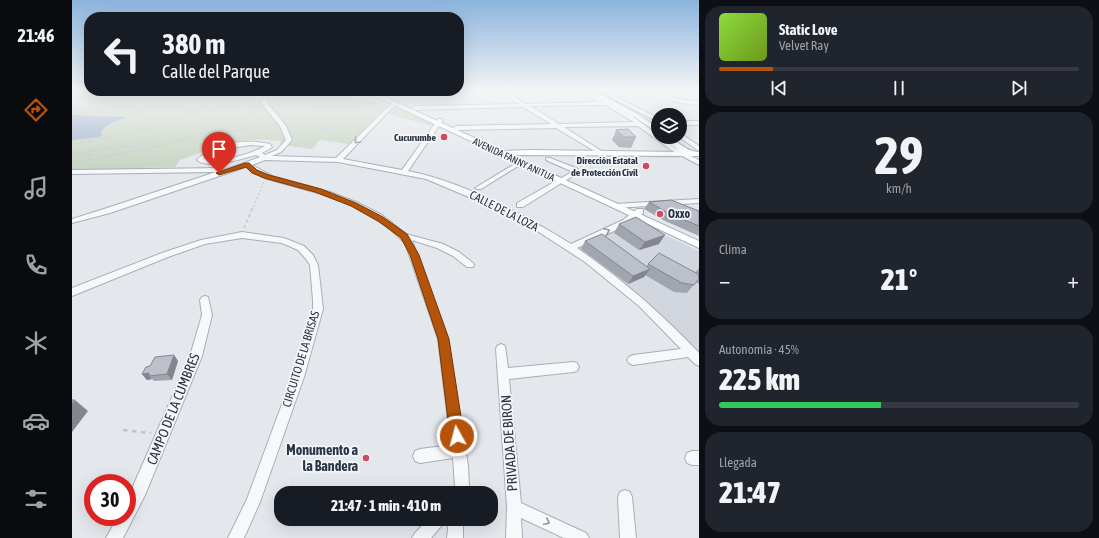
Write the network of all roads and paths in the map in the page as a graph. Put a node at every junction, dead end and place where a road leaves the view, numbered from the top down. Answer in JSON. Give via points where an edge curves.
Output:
{"nodes":[{"id":1,"x":124,"y":115,"type":"edge"},
{"id":2,"x":191,"y":115,"type":"edge"},
{"id":3,"x":274,"y":115,"type":"edge"},
{"id":4,"x":322,"y":115,"type":"edge"},
{"id":5,"x":382,"y":115,"type":"edge"},
{"id":6,"x":423,"y":115,"type":"edge"},
{"id":7,"x":427,"y":115,"type":"edge"},
{"id":8,"x":541,"y":115,"type":"edge"},
{"id":9,"x":631,"y":115,"type":"edge"},
{"id":10,"x":632,"y":115,"type":"edge"},
{"id":11,"x":641,"y":115,"type":"edge"},
{"id":12,"x":131,"y":116,"type":"joint"},
{"id":13,"x":439,"y":122,"type":"junction"},
{"id":14,"x":651,"y":122,"type":"edge"},
{"id":15,"x":687,"y":123,"type":"edge"},
{"id":16,"x":699,"y":123,"type":"edge"},
{"id":17,"x":641,"y":124,"type":"junction"},
{"id":18,"x":557,"y":125,"type":"junction"},
{"id":19,"x":283,"y":126,"type":"junction"},
{"id":20,"x":651,"y":127,"type":"edge"},
{"id":21,"x":456,"y":128,"type":"junction"},
{"id":22,"x":326,"y":129,"type":"junction"},
{"id":23,"x":326,"y":131,"type":"junction"},
{"id":24,"x":217,"y":132,"type":"junction"},
{"id":25,"x":103,"y":138,"type":"junction"},
{"id":26,"x":687,"y":141,"type":"edge"},
{"id":27,"x":150,"y":142,"type":"junction"},
{"id":28,"x":72,"y":144,"type":"edge"},
{"id":29,"x":676,"y":144,"type":"edge"},
{"id":30,"x":680,"y":144,"type":"edge"},
{"id":31,"x":118,"y":147,"type":"junction"},
{"id":32,"x":699,"y":149,"type":"edge"},
{"id":33,"x":91,"y":151,"type":"junction"},
{"id":34,"x":257,"y":153,"type":"junction"},
{"id":35,"x":507,"y":153,"type":"junction"},
{"id":36,"x":601,"y":153,"type":"junction"},
{"id":37,"x":72,"y":154,"type":"edge"},
{"id":38,"x":527,"y":157,"type":"junction"},
{"id":39,"x":695,"y":157,"type":"edge"},
{"id":40,"x":266,"y":158,"type":"junction"},
{"id":41,"x":548,"y":159,"type":"junction"},
{"id":42,"x":89,"y":160,"type":"junction"},
{"id":43,"x":338,"y":160,"type":"junction"},
{"id":44,"x":72,"y":163,"type":"edge"},
{"id":45,"x":247,"y":164,"type":"junction"},
{"id":46,"x":230,"y":170,"type":"junction"},
{"id":47,"x":72,"y":172,"type":"edge"},
{"id":48,"x":404,"y":172,"type":"junction"},
{"id":49,"x":266,"y":176,"type":"junction"},
{"id":50,"x":569,"y":176,"type":"junction"},
{"id":51,"x":479,"y":188,"type":"dead end"},
{"id":52,"x":699,"y":201,"type":"edge"},
{"id":53,"x":520,"y":205,"type":"dead end"},
{"id":54,"x":626,"y":205,"type":"junction"},
{"id":55,"x":615,"y":206,"type":"junction"},
{"id":56,"x":637,"y":213,"type":"junction"},
{"id":57,"x":72,"y":221,"type":"edge"},
{"id":58,"x":242,"y":234,"type":"junction"},
{"id":59,"x":404,"y":236,"type":"junction"},
{"id":60,"x":699,"y":238,"type":"edge"},
{"id":61,"x":699,"y":245,"type":"edge"},
{"id":62,"x":571,"y":248,"type":"junction"},
{"id":63,"x":470,"y":265,"type":"dead end"},
{"id":64,"x":72,"y":292,"type":"edge"},
{"id":65,"x":205,"y":300,"type":"dead end"},
{"id":66,"x":501,"y":349,"type":"dead end"},
{"id":67,"x":690,"y":352,"type":"junction"},
{"id":68,"x":633,"y":360,"type":"dead end"},
{"id":69,"x":699,"y":361,"type":"edge"},
{"id":70,"x":574,"y":367,"type":"dead end"},
{"id":71,"x":504,"y":374,"type":"junction"},
{"id":72,"x":123,"y":430,"type":"dead end"},
{"id":73,"x":163,"y":434,"type":"junction"},
{"id":74,"x":459,"y":451,"type":"junction"},
{"id":75,"x":420,"y":456,"type":"dead end"},
{"id":76,"x":462,"y":486,"type":"edge"},
{"id":77,"x":625,"y":497,"type":"dead end"},
{"id":78,"x":136,"y":498,"type":"edge"},
{"id":79,"x":514,"y":507,"type":"junction"},
{"id":80,"x":121,"y":526,"type":"edge"},
{"id":81,"x":431,"y":526,"type":"edge"},
{"id":82,"x":456,"y":526,"type":"edge"},
{"id":83,"x":114,"y":538,"type":"edge"},
{"id":84,"x":236,"y":538,"type":"edge"},
{"id":85,"x":420,"y":538,"type":"edge"},
{"id":86,"x":455,"y":538,"type":"edge"},
{"id":87,"x":514,"y":538,"type":"edge"},
{"id":88,"x":581,"y":538,"type":"edge"},
{"id":89,"x":628,"y":538,"type":"edge"}],
"edges":[{"from":1,"to":12,"type":"path"},
{"from":2,"to":25,"type":"path","via":[[165,125]]},
{"from":3,"to":19,"type":"street"},
{"from":4,"to":22,"type":"path"},
{"from":5,"to":43,"type":"street","one_way":true},
{"from":6,"to":13,"type":"main road","name":"AVENIDA FANNY ANITUA"},
{"from":7,"to":13,"type":"main road","name":"AVENIDA FANNY ANITUA"},
{"from":8,"to":18,"type":"street"},
{"from":9,"to":17,"type":"street"},
{"from":10,"to":20,"type":"main road"},
{"from":11,"to":14,"type":"main road"},
{"from":12,"to":25,"type":"path"},
{"from":13,"to":21,"type":"main road","name":"AVENIDA FANNY ANITUA"},
{"from":13,"to":35,"type":"main road","name":"AVENIDA FANNY ANITUA"},
{"from":13,"to":48,"type":"street"},
{"from":15,"to":16,"type":"street"},
{"from":17,"to":18,"type":"street"},
{"from":17,"to":39,"type":"street","via":[[666,144]]},
{"from":18,"to":21,"type":"street"},
{"from":18,"to":36,"type":"street"},
{"from":19,"to":23,"type":"path","via":[[304,127],[312,134]]},
{"from":19,"to":40,"type":"street","via":[[289,140],[279,151]]},
{"from":21,"to":35,"type":"main road","name":"AVENIDA FANNY ANITUA"},
{"from":22,"to":23,"type":"path"},
{"from":22,"to":23,"type":"path","via":[[338,126],[339,129],[335,133]]},
{"from":24,"to":24,"type":"path","via":[[223,128],[263,125],[241,131]]},
{"from":24,"to":27,"type":"path","via":[[191,134],[182,141],[167,139]]},
{"from":24,"to":42,"type":"path","via":[[205,137]]},
{"from":25,"to":28,"type":"path"},
{"from":25,"to":33,"type":"path"},
{"from":26,"to":32,"type":"street"},
{"from":27,"to":31,"type":"path"},
{"from":27,"to":31,"type":"path","via":[[135,142]]},
{"from":29,"to":39,"type":"main road"},
{"from":30,"to":39,"type":"main road"},
{"from":31,"to":33,"type":"path"},
{"from":33,"to":37,"type":"path"},
{"from":33,"to":42,"type":"path"},
{"from":34,"to":34,"type":"street","via":[[212,162],[200,160],[213,152],[240,144],[254,142],[269,146]]},
{"from":34,"to":40,"type":"street"},
{"from":35,"to":38,"type":"main road","name":"AVENIDA FANNY ANITUA"},
{"from":36,"to":38,"type":"main road"},
{"from":36,"to":39,"type":"main road"},
{"from":38,"to":41,"type":"main road"},
{"from":38,"to":50,"type":"main road","name":"AVENIDA FANNY ANITUA"},
{"from":38,"to":51,"type":"street"},
{"from":39,"to":41,"type":"main road"},
{"from":40,"to":43,"type":"street","name":"CALLE DE LA LOZA"},
{"from":40,"to":45,"type":"street"},
{"from":41,"to":50,"type":"street","via":[[576,170]]},
{"from":42,"to":44,"type":"path"},
{"from":43,"to":48,"type":"street","name":"CALLE DE LA LOZA"},
{"from":45,"to":46,"type":"street"},
{"from":45,"to":49,"type":"street","via":[[254,172]]},
{"from":46,"to":47,"type":"street"},
{"from":46,"to":57,"type":"street"},
{"from":48,"to":62,"type":"street","name":"CALLE DE LA LOZA","via":[[428,178],[486,201]]},
{"from":49,"to":58,"type":"path"},
{"from":49,"to":59,"type":"street","via":[[318,190],[354,204],[386,222]]},
{"from":50,"to":53,"type":"street"},
{"from":50,"to":54,"type":"main road","name":"AVENIDA FANNY ANITUA"},
{"from":50,"to":55,"type":"main road","name":"AVENIDA FANNY ANITUA"},
{"from":52,"to":54,"type":"street"},
{"from":54,"to":55,"type":"street"},
{"from":54,"to":56,"type":"main road","name":"AVENIDA FANNY ANITUA"},
{"from":55,"to":56,"type":"main road","name":"AVENIDA FANNY ANITUA"},
{"from":56,"to":60,"type":"main road","name":"AVENIDA FANNY ANITUA"},
{"from":56,"to":61,"type":"main road","name":"AVENIDA FANNY ANITUA"},
{"from":62,"to":56,"type":"street","one_way":true,"via":[[626,222]]},
{"from":58,"to":64,"type":"street","name":"CIRCUITO DE LA BRISAS","via":[[204,242],[165,255]]},
{"from":58,"to":84,"type":"street","name":"CIRCUITO DE LA BRISAS","via":[[284,241],[304,251],[314,265],[318,309],[298,377],[253,502]]},
{"from":59,"to":63,"type":"street","via":[[450,250]]},
{"from":59,"to":74,"type":"street","via":[[414,255],[443,339]]},
{"from":62,"to":67,"type":"street","name":"CALLE DE LA LOZA","via":[[642,303]]},
{"from":65,"to":73,"type":"street","name":"CAMPO DE LA CUMBRES","via":[[207,315],[196,356]]},
{"from":66,"to":71,"type":"street","name":"PRIVADA DE BIRON"},
{"from":67,"to":68,"type":"street"},
{"from":67,"to":69,"type":"street","name":"CALLE DE LA LOZA"},
{"from":70,"to":71,"type":"street"},
{"from":71,"to":79,"type":"street","name":"PRIVADA DE BIRON"},
{"from":72,"to":73,"type":"path"},
{"from":73,"to":78,"type":"street","name":"CAMPO DE LA CUMBRES"},
{"from":74,"to":75,"type":"street"},
{"from":74,"to":76,"type":"street"},
{"from":77,"to":89,"type":"street"},
{"from":79,"to":87,"type":"street","name":"PRIVADA DE BIRON"},
{"from":79,"to":88,"type":"street","one_way":true},
{"from":80,"to":83,"type":"street","name":"CAMPO DE LA CUMBRES"},
{"from":81,"to":85,"type":"street"},
{"from":82,"to":86,"type":"street"}]}
